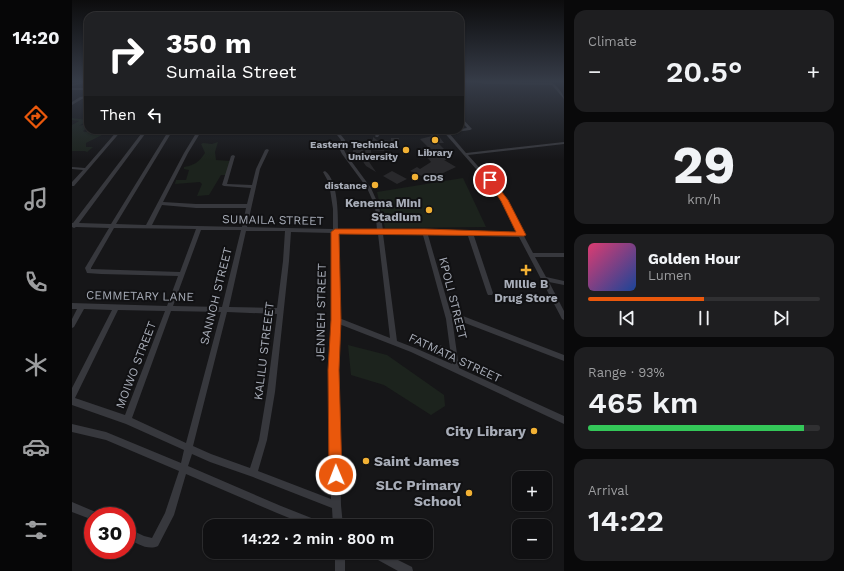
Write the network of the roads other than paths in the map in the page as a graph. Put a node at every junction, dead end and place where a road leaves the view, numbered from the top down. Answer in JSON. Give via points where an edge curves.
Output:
{"nodes":[{"id":1,"x":464,"y":122,"type":"edge"},
{"id":2,"x":464,"y":130,"type":"edge"},
{"id":3,"x":117,"y":134,"type":"edge"},
{"id":4,"x":143,"y":134,"type":"edge"},
{"id":5,"x":170,"y":134,"type":"edge"},
{"id":6,"x":197,"y":134,"type":"edge"},
{"id":7,"x":338,"y":134,"type":"edge"},
{"id":8,"x":449,"y":134,"type":"edge"},
{"id":9,"x":564,"y":143,"type":"edge"},
{"id":10,"x":267,"y":150,"type":"dead end"},
{"id":11,"x":467,"y":154,"type":"junction"},
{"id":12,"x":233,"y":156,"type":"dead end"},
{"id":13,"x":72,"y":168,"type":"edge"},
{"id":14,"x":86,"y":169,"type":"junction"},
{"id":15,"x":325,"y":172,"type":"dead end"},
{"id":16,"x":72,"y":185,"type":"edge"},
{"id":17,"x":254,"y":187,"type":"junction"},
{"id":18,"x":161,"y":203,"type":"junction"},
{"id":19,"x":249,"y":206,"type":"junction"},
{"id":20,"x":112,"y":226,"type":"junction"},
{"id":21,"x":73,"y":227,"type":"edge"},
{"id":22,"x":148,"y":227,"type":"junction"},
{"id":23,"x":199,"y":228,"type":"junction"},
{"id":24,"x":244,"y":229,"type":"junction"},
{"id":25,"x":288,"y":230,"type":"junction"},
{"id":26,"x":335,"y":232,"type":"junction"},
{"id":27,"x":381,"y":232,"type":"junction"},
{"id":28,"x":425,"y":232,"type":"junction"},
{"id":29,"x":470,"y":233,"type":"junction"},
{"id":30,"x":522,"y":235,"type":"junction"},
{"id":31,"x":532,"y":255,"type":"junction"},
{"id":32,"x":564,"y":255,"type":"edge"},
{"id":33,"x":182,"y":274,"type":"junction"},
{"id":34,"x":544,"y":280,"type":"junction"},
{"id":35,"x":564,"y":283,"type":"edge"},
{"id":36,"x":490,"y":293,"type":"dead end"},
{"id":37,"x":72,"y":306,"type":"edge"},
{"id":38,"x":82,"y":306,"type":"junction"},
{"id":39,"x":116,"y":308,"type":"junction"},
{"id":40,"x":170,"y":308,"type":"junction"},
{"id":41,"x":225,"y":309,"type":"junction"},
{"id":42,"x":279,"y":311,"type":"junction"},
{"id":43,"x":447,"y":313,"type":"junction"},
{"id":44,"x":564,"y":317,"type":"edge"},
{"id":45,"x":336,"y":320,"type":"junction"},
{"id":46,"x":72,"y":325,"type":"edge"},
{"id":47,"x":394,"y":342,"type":"junction"},
{"id":48,"x":564,"y":358,"type":"edge"},
{"id":49,"x":456,"y":370,"type":"junction"},
{"id":50,"x":72,"y":396,"type":"edge"},
{"id":51,"x":72,"y":400,"type":"edge"},
{"id":52,"x":127,"y":420,"type":"junction"},
{"id":53,"x":564,"y":420,"type":"edge"},
{"id":54,"x":72,"y":428,"type":"edge"},
{"id":55,"x":188,"y":449,"type":"junction"},
{"id":56,"x":183,"y":468,"type":"junction"},
{"id":57,"x":253,"y":473,"type":"junction"},
{"id":58,"x":336,"y":505,"type":"junction"},
{"id":59,"x":72,"y":507,"type":"edge"},
{"id":60,"x":84,"y":512,"type":"edge"},
{"id":61,"x":303,"y":519,"type":"edge"},
{"id":62,"x":337,"y":519,"type":"edge"},
{"id":63,"x":136,"y":537,"type":"edge"},
{"id":64,"x":340,"y":559,"type":"edge"},
{"id":65,"x":385,"y":559,"type":"edge"},
{"id":66,"x":340,"y":571,"type":"edge"},
{"id":67,"x":408,"y":571,"type":"edge"}],
"edges":[{"from":1,"to":2,"type":"street","via":[[470,129]]},
{"from":3,"to":14,"type":"street"},
{"from":4,"to":21,"type":"street"},
{"from":5,"to":20,"type":"street"},
{"from":6,"to":18,"type":"street"},
{"from":7,"to":27,"type":"street","via":[[343,140],[341,148],[344,154],[373,194]]},
{"from":8,"to":11,"type":"street"},
{"from":9,"to":11,"type":"street"},
{"from":10,"to":17,"type":"street","name":"SANNOH STREET","via":[[261,161]]},
{"from":11,"to":30,"type":"street","via":[[499,193]]},
{"from":12,"to":17,"type":"street","via":[[224,185]]},
{"from":13,"to":14,"type":"street"},
{"from":14,"to":16,"type":"street"},
{"from":15,"to":26,"type":"street","name":"JENNEH STREET","via":[[333,194]]},
{"from":17,"to":19,"type":"street","name":"SANNOH STREET"},
{"from":18,"to":19,"type":"street"},
{"from":18,"to":22,"type":"street"},
{"from":19,"to":24,"type":"street","name":"SANNOH STREET"},
{"from":20,"to":21,"type":"street","name":"SUMAILA STREET"},
{"from":20,"to":22,"type":"street","name":"SUMAILA STREET"},
{"from":20,"to":33,"type":"street","via":[[89,271]]},
{"from":22,"to":23,"type":"street","name":"SUMAILA STREET"},
{"from":23,"to":24,"type":"street","name":"SUMAILA STREET"},
{"from":23,"to":33,"type":"street","name":"MOIWO STREET"},
{"from":24,"to":25,"type":"street","name":"SUMAILA STREET"},
{"from":24,"to":41,"type":"street","name":"SANNOH STREET"},
{"from":25,"to":26,"type":"street","name":"SUMAILA STREET"},
{"from":25,"to":42,"type":"street","name":"KALILU STREEET"},
{"from":26,"to":27,"type":"street","name":"SUMAILA STREET"},
{"from":26,"to":45,"type":"street","name":"JENNEH STREET"},
{"from":27,"to":28,"type":"street","name":"SUMAILA STREET"},
{"from":27,"to":47,"type":"street"},
{"from":28,"to":29,"type":"street","name":"SUMAILA STREET"},
{"from":28,"to":43,"type":"street","name":"KPOLI STREET"},
{"from":29,"to":30,"type":"street","name":"SUMAILA STREET"},
{"from":29,"to":36,"type":"street"},
{"from":30,"to":31,"type":"street"},
{"from":31,"to":32,"type":"street"},
{"from":31,"to":34,"type":"street"},
{"from":33,"to":40,"type":"street","name":"MOIWO STREET"},
{"from":34,"to":35,"type":"street"},
{"from":34,"to":44,"type":"street"},
{"from":37,"to":38,"type":"street","name":"CEMMETARY LANE"},
{"from":38,"to":39,"type":"street","name":"CEMMETARY LANE"},
{"from":38,"to":46,"type":"street"},
{"from":39,"to":40,"type":"street","name":"CEMMETARY LANE"},
{"from":39,"to":50,"type":"street"},
{"from":40,"to":41,"type":"street","name":"CEMMETARY LANE"},
{"from":40,"to":52,"type":"street","name":"MOIWO STREET"},
{"from":41,"to":42,"type":"street","name":"CEMMETARY LANE"},
{"from":41,"to":55,"type":"street","name":"SANNOH STREET"},
{"from":42,"to":57,"type":"street","name":"KALILU STREEET","via":[[263,440]]},
{"from":43,"to":48,"type":"street"},
{"from":43,"to":49,"type":"street","name":"KPOLI STREET"},
{"from":45,"to":47,"type":"street","name":"FATMATA STREET"},
{"from":45,"to":58,"type":"street","name":"JENNEH STREET"},
{"from":47,"to":49,"type":"street","name":"FATMATA STREET"},
{"from":49,"to":53,"type":"street","name":"FATMATA STREET"},
{"from":51,"to":52,"type":"street"},
{"from":52,"to":55,"type":"street"},
{"from":54,"to":56,"type":"street","via":[[106,436]]},
{"from":55,"to":56,"type":"street","name":"SANNOH STREET"},
{"from":55,"to":57,"type":"street"},
{"from":56,"to":61,"type":"street"},
{"from":56,"to":63,"type":"street","name":"SANNOH STREET","via":[[175,499],[157,542],[153,544]]},
{"from":57,"to":58,"type":"street"},
{"from":58,"to":62,"type":"street","name":"JENNEH STREET"},
{"from":59,"to":60,"type":"street"},
{"from":64,"to":66,"type":"street"},
{"from":65,"to":67,"type":"street"}]}
